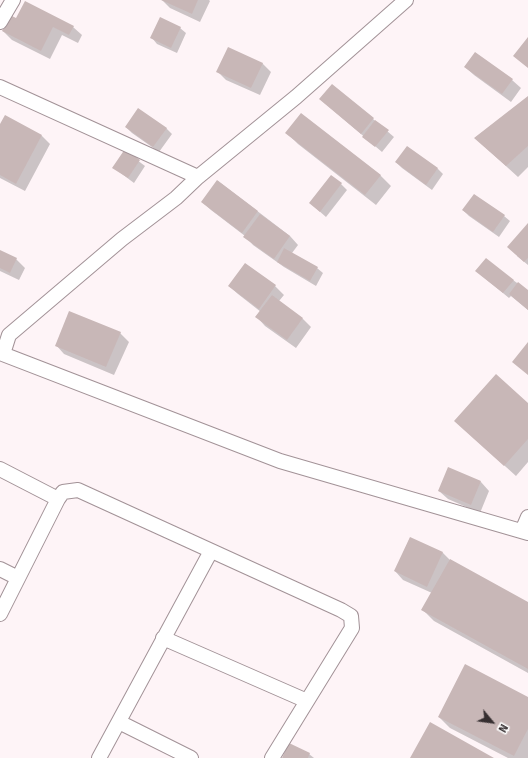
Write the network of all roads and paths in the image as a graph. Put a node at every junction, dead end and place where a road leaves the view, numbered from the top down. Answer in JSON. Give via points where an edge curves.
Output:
{"nodes":[{"id":1,"x":13,"y":0,"type":"edge"},
{"id":2,"x":406,"y":0,"type":"edge"},
{"id":3,"x":0,"y":22,"type":"edge"},
{"id":4,"x":0,"y":87,"type":"edge"},
{"id":5,"x":198,"y":177,"type":"junction"},
{"id":6,"x":1,"y":353,"type":"edge"},
{"id":7,"x":0,"y":469,"type":"edge"},
{"id":8,"x":58,"y":499,"type":"junction"},
{"id":9,"x":528,"y":517,"type":"edge"},
{"id":10,"x":525,"y":532,"type":"edge"},
{"id":11,"x":211,"y":551,"type":"junction"},
{"id":12,"x":0,"y":569,"type":"edge"},
{"id":13,"x":18,"y":578,"type":"junction"},
{"id":14,"x":0,"y":614,"type":"edge"},
{"id":15,"x":163,"y":638,"type":"junction"},
{"id":16,"x":306,"y":701,"type":"junction"},
{"id":17,"x":119,"y":722,"type":"junction"},
{"id":18,"x":99,"y":758,"type":"edge"},
{"id":19,"x":191,"y":758,"type":"edge"},
{"id":20,"x":272,"y":758,"type":"edge"}],
"edges":[{"from":1,"to":3,"type":"street"},
{"from":2,"to":5,"type":"street","via":[[296,97]]},
{"from":4,"to":5,"type":"street"},
{"from":5,"to":6,"type":"street","via":[[176,198],[122,239],[8,335]]},
{"from":6,"to":10,"type":"street","via":[[280,461]]},
{"from":7,"to":8,"type":"street"},
{"from":8,"to":11,"type":"street","via":[[63,492],[78,490]]},
{"from":8,"to":13,"type":"street"},
{"from":9,"to":10,"type":"street"},
{"from":11,"to":15,"type":"street"},
{"from":11,"to":16,"type":"street","via":[[351,616],[352,628]]},
{"from":12,"to":13,"type":"street"},
{"from":13,"to":14,"type":"street"},
{"from":15,"to":16,"type":"street"},
{"from":15,"to":17,"type":"street"},
{"from":16,"to":20,"type":"street"},
{"from":17,"to":18,"type":"street"},
{"from":17,"to":19,"type":"street"}]}
